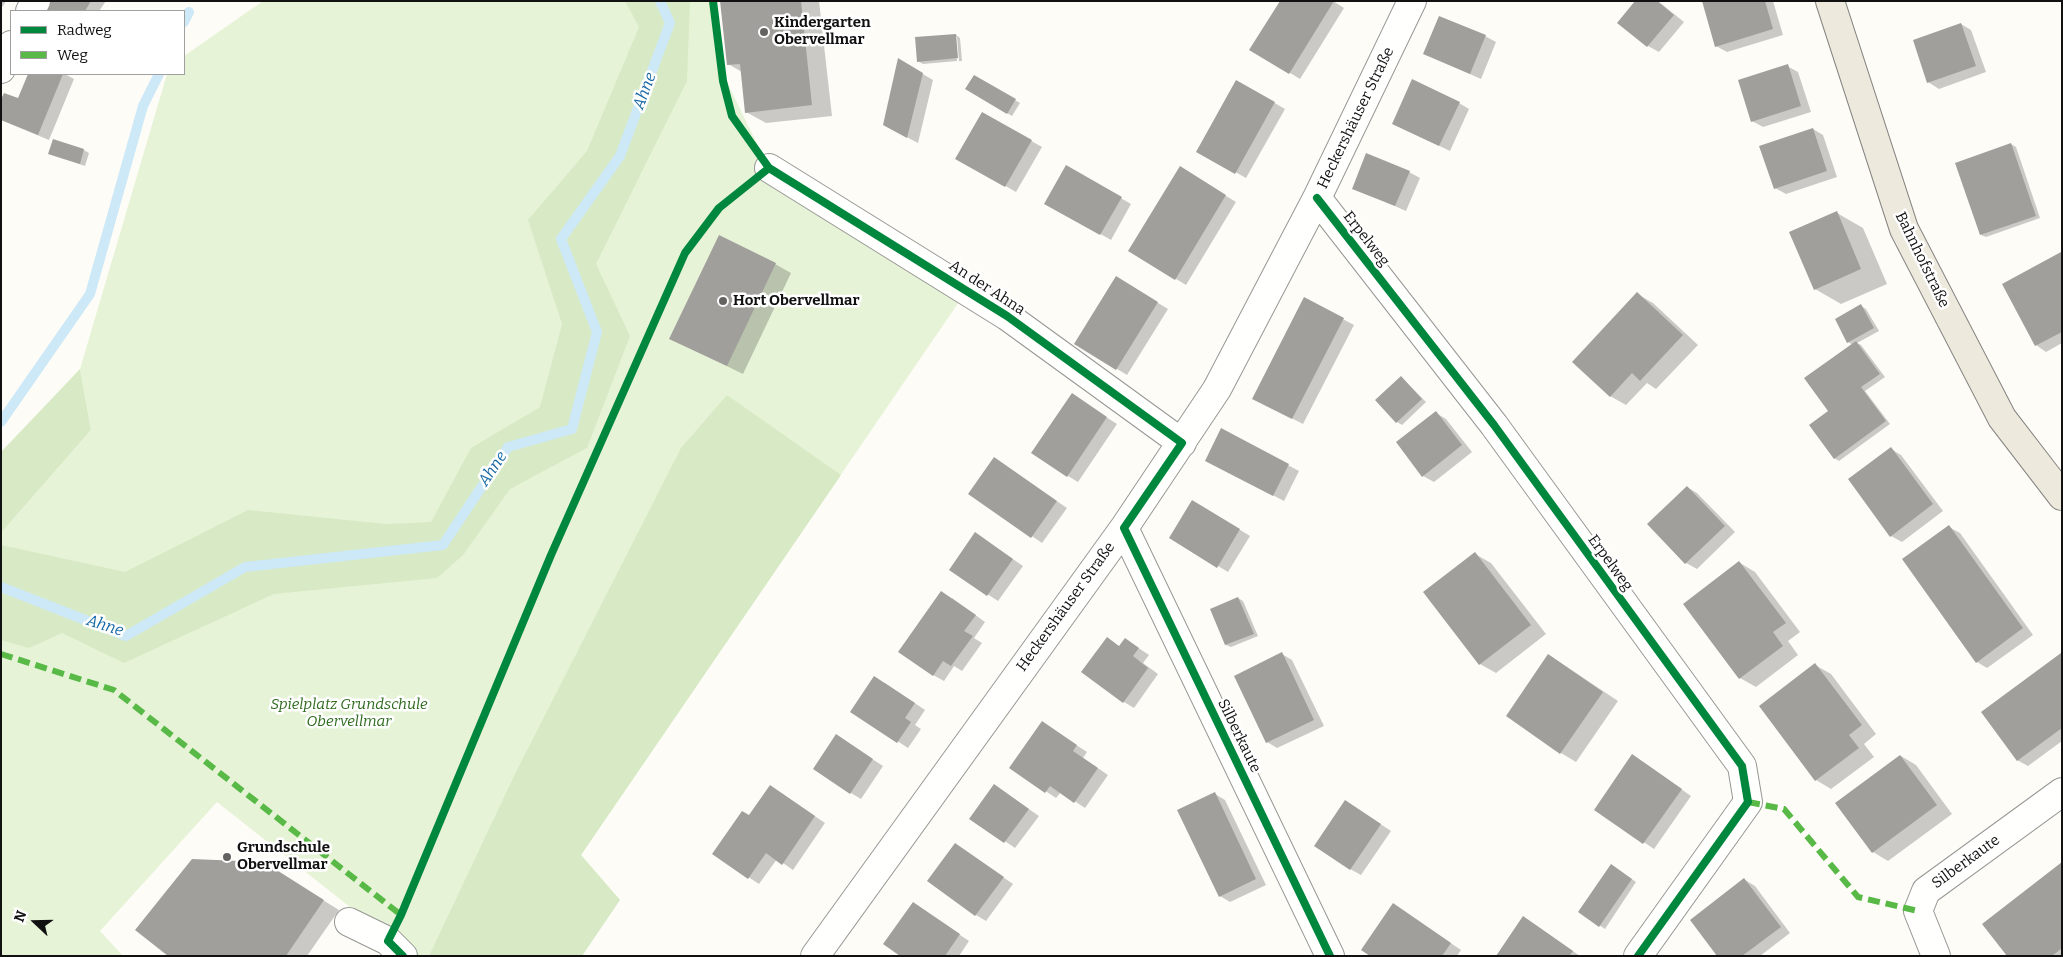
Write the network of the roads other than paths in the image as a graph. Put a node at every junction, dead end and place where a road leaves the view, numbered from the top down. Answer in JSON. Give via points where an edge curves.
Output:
{"nodes":[{"id":1,"x":1412,"y":1,"type":"edge"},
{"id":2,"x":1830,"y":1,"type":"edge"},
{"id":3,"x":10,"y":48,"type":"edge"},
{"id":4,"x":1,"y":69,"type":"edge"},
{"id":5,"x":769,"y":168,"type":"road end"},
{"id":6,"x":1317,"y":198,"type":"junction"},
{"id":7,"x":1182,"y":443,"type":"junction"},
{"id":8,"x":2062,"y":496,"type":"edge"},
{"id":9,"x":1124,"y":528,"type":"junction"},
{"id":10,"x":2062,"y":792,"type":"edge"},
{"id":11,"x":349,"y":922,"type":"dead end"},
{"id":12,"x":404,"y":956,"type":"edge"},
{"id":13,"x":815,"y":956,"type":"edge"},
{"id":14,"x":1330,"y":956,"type":"edge"},
{"id":15,"x":1638,"y":956,"type":"edge"},
{"id":16,"x":1936,"y":956,"type":"edge"}],
"edges":[{"from":1,"to":6,"type":"street","name":"Heckershäuser Straße"},
{"from":2,"to":8,"type":"main road","name":"Bahnhofstraße","via":[[1904,229],[2002,418]]},
{"from":3,"to":4,"type":"street"},
{"from":5,"to":7,"type":"street","name":"An der Ahna","via":[[1007,316]]},
{"from":6,"to":7,"type":"street","name":"Heckershäuser Straße","via":[[1217,388]]},
{"from":6,"to":15,"type":"street","name":"Erpelweg","via":[[1494,425],[1742,766],[1748,802]]},
{"from":7,"to":9,"type":"street","name":"Heckershäuser Straße"},
{"from":9,"to":13,"type":"street","name":"Heckershäuser Straße"},
{"from":9,"to":14,"type":"street","name":"Silberkaute"},
{"from":10,"to":16,"type":"street","name":"Silberkaute","via":[[1926,891],[1918,911]]},
{"from":11,"to":12,"type":"street","via":[[388,941]]}]}
